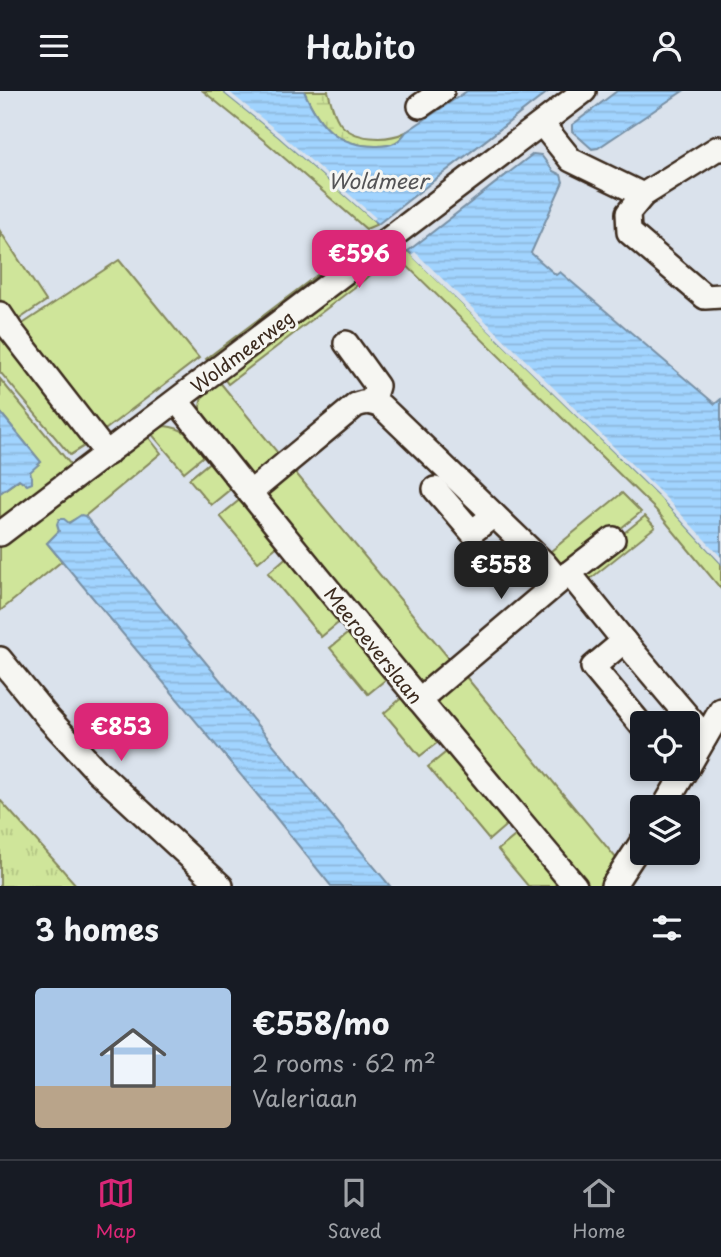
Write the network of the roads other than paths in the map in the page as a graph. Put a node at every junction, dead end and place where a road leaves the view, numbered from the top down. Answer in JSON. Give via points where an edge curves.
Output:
{"nodes":[{"id":1,"x":442,"y":91,"type":"edge"},
{"id":2,"x":584,"y":91,"type":"edge"},
{"id":3,"x":420,"y":106,"type":"dead end"},
{"id":4,"x":541,"y":124,"type":"junction"},
{"id":5,"x":721,"y":149,"type":"edge"},
{"id":6,"x":643,"y":195,"type":"junction"},
{"id":7,"x":721,"y":296,"type":"edge"},
{"id":8,"x":0,"y":314,"type":"edge"},
{"id":9,"x":346,"y":342,"type":"dead end"},
{"id":10,"x":177,"y":401,"type":"junction"},
{"id":11,"x":372,"y":402,"type":"junction"},
{"id":12,"x":107,"y":454,"type":"junction"},
{"id":13,"x":435,"y":489,"type":"dead end"},
{"id":14,"x":250,"y":493,"type":"junction"},
{"id":15,"x":494,"y":515,"type":"junction"},
{"id":16,"x":0,"y":534,"type":"edge"},
{"id":17,"x":613,"y":539,"type":"dead end"},
{"id":18,"x":564,"y":577,"type":"junction"},
{"id":19,"x":624,"y":642,"type":"junction"},
{"id":20,"x":0,"y":659,"type":"edge"},
{"id":21,"x":419,"y":700,"type":"junction"},
{"id":22,"x":721,"y":710,"type":"edge"},
{"id":23,"x":630,"y":712,"type":"edge"},
{"id":24,"x":705,"y":737,"type":"junction"},
{"id":25,"x":700,"y":745,"type":"edge"},
{"id":26,"x":630,"y":860,"type":"edge"},
{"id":27,"x":221,"y":886,"type":"edge"},
{"id":28,"x":575,"y":886,"type":"edge"},
{"id":29,"x":613,"y":886,"type":"edge"}],
"edges":[{"from":1,"to":3,"type":"street"},
{"from":2,"to":4,"type":"street","name":"Woldmeerweg"},
{"from":4,"to":6,"type":"street","via":[[571,160]]},
{"from":4,"to":10,"type":"street","name":"Woldmeerweg"},
{"from":5,"to":6,"type":"street"},
{"from":6,"to":7,"type":"street","via":[[628,213],[629,232],[705,297]]},
{"from":8,"to":12,"type":"street"},
{"from":9,"to":11,"type":"street","via":[[377,386]]},
{"from":10,"to":12,"type":"street","name":"Woldmeerweg"},
{"from":10,"to":14,"type":"street","name":"Meeroeverslaan"},
{"from":11,"to":14,"type":"street","via":[[356,405]]},
{"from":11,"to":15,"type":"street"},
{"from":12,"to":16,"type":"street","name":"Woldmeerweg"},
{"from":13,"to":15,"type":"street","via":[[472,532]]},
{"from":14,"to":21,"type":"street","name":"Meeroeverslaan"},
{"from":15,"to":18,"type":"street"},
{"from":17,"to":18,"type":"street"},
{"from":18,"to":19,"type":"street"},
{"from":18,"to":21,"type":"street"},
{"from":19,"to":23,"type":"street","via":[[593,667]]},
{"from":19,"to":24,"type":"street"},
{"from":20,"to":27,"type":"street","via":[[96,770]]},
{"from":21,"to":28,"type":"street","name":"Meeroeverslaan"},
{"from":22,"to":24,"type":"street"},
{"from":24,"to":25,"type":"street"},
{"from":26,"to":29,"type":"street"}]}
